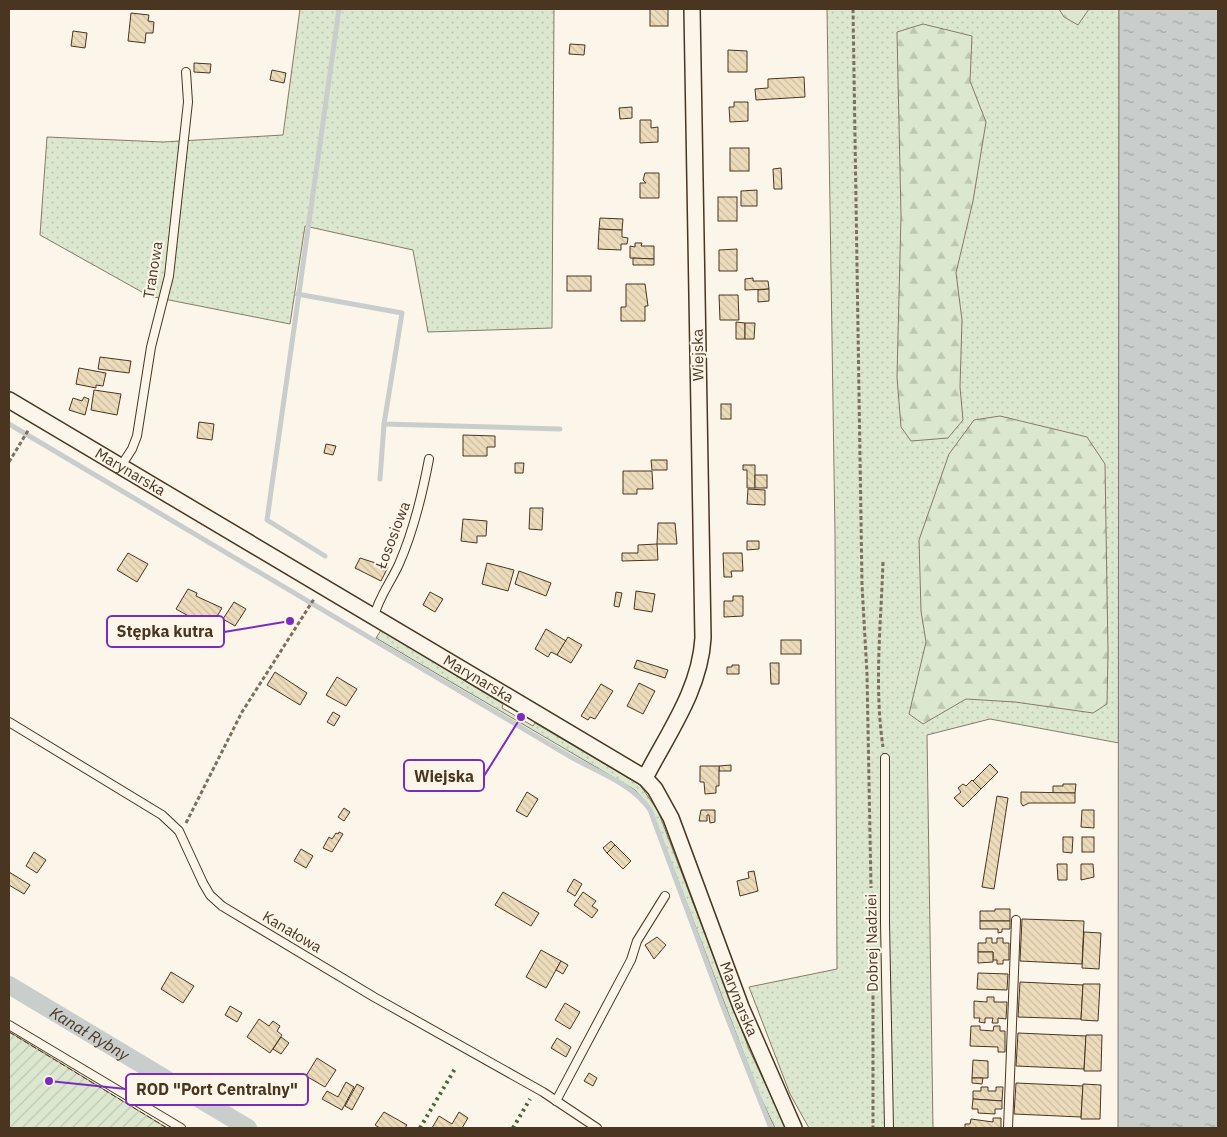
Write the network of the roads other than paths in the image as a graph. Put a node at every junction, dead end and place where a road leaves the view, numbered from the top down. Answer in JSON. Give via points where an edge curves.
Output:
{"nodes":[{"id":1,"x":692,"y":9,"type":"edge"},
{"id":2,"x":186,"y":72,"type":"dead end"},
{"id":3,"x":9,"y":400,"type":"edge"},
{"id":4,"x":429,"y":459,"type":"dead end"},
{"id":5,"x":121,"y":466,"type":"junction"},
{"id":6,"x":374,"y":617,"type":"junction"},
{"id":7,"x":9,"y":722,"type":"edge"},
{"id":8,"x":885,"y":758,"type":"road end"},
{"id":9,"x":645,"y":778,"type":"junction"},
{"id":10,"x":665,"y":896,"type":"dead end"},
{"id":11,"x":1016,"y":920,"type":"dead end"},
{"id":12,"x":9,"y":1025,"type":"edge"},
{"id":13,"x":556,"y":1101,"type":"junction"},
{"id":14,"x":181,"y":1128,"type":"edge"},
{"id":15,"x":597,"y":1128,"type":"edge"},
{"id":16,"x":794,"y":1128,"type":"edge"},
{"id":17,"x":889,"y":1128,"type":"edge"},
{"id":18,"x":1008,"y":1128,"type":"edge"}],
"edges":[{"from":1,"to":9,"type":"street","name":"Wiejska","via":[[702,655],[693,685]]},
{"from":2,"to":5,"type":"lane","name":"Tranowa","via":[[188,102],[169,276],[151,347],[137,436]]},
{"from":3,"to":5,"type":"street","name":"Marynarska"},
{"from":4,"to":6,"type":"lane","name":"Łososiowa","via":[[413,530]]},
{"from":5,"to":6,"type":"street","name":"Marynarska"},
{"from":6,"to":9,"type":"street","name":"Marynarska"},
{"from":7,"to":13,"type":"lane","name":"Kanałowa","via":[[162,815],[179,831],[203,883],[222,906]]},
{"from":8,"to":17,"type":"lane","name":"Dobrej Nadziei"},
{"from":9,"to":16,"type":"street","name":"Marynarska","via":[[664,802],[671,818],[741,1008]]},
{"from":10,"to":13,"type":"lane","via":[[637,941],[631,960]]},
{"from":11,"to":18,"type":"lane"},
{"from":12,"to":14,"type":"lane"},
{"from":13,"to":15,"type":"lane","name":"Kanałowa"}]}
